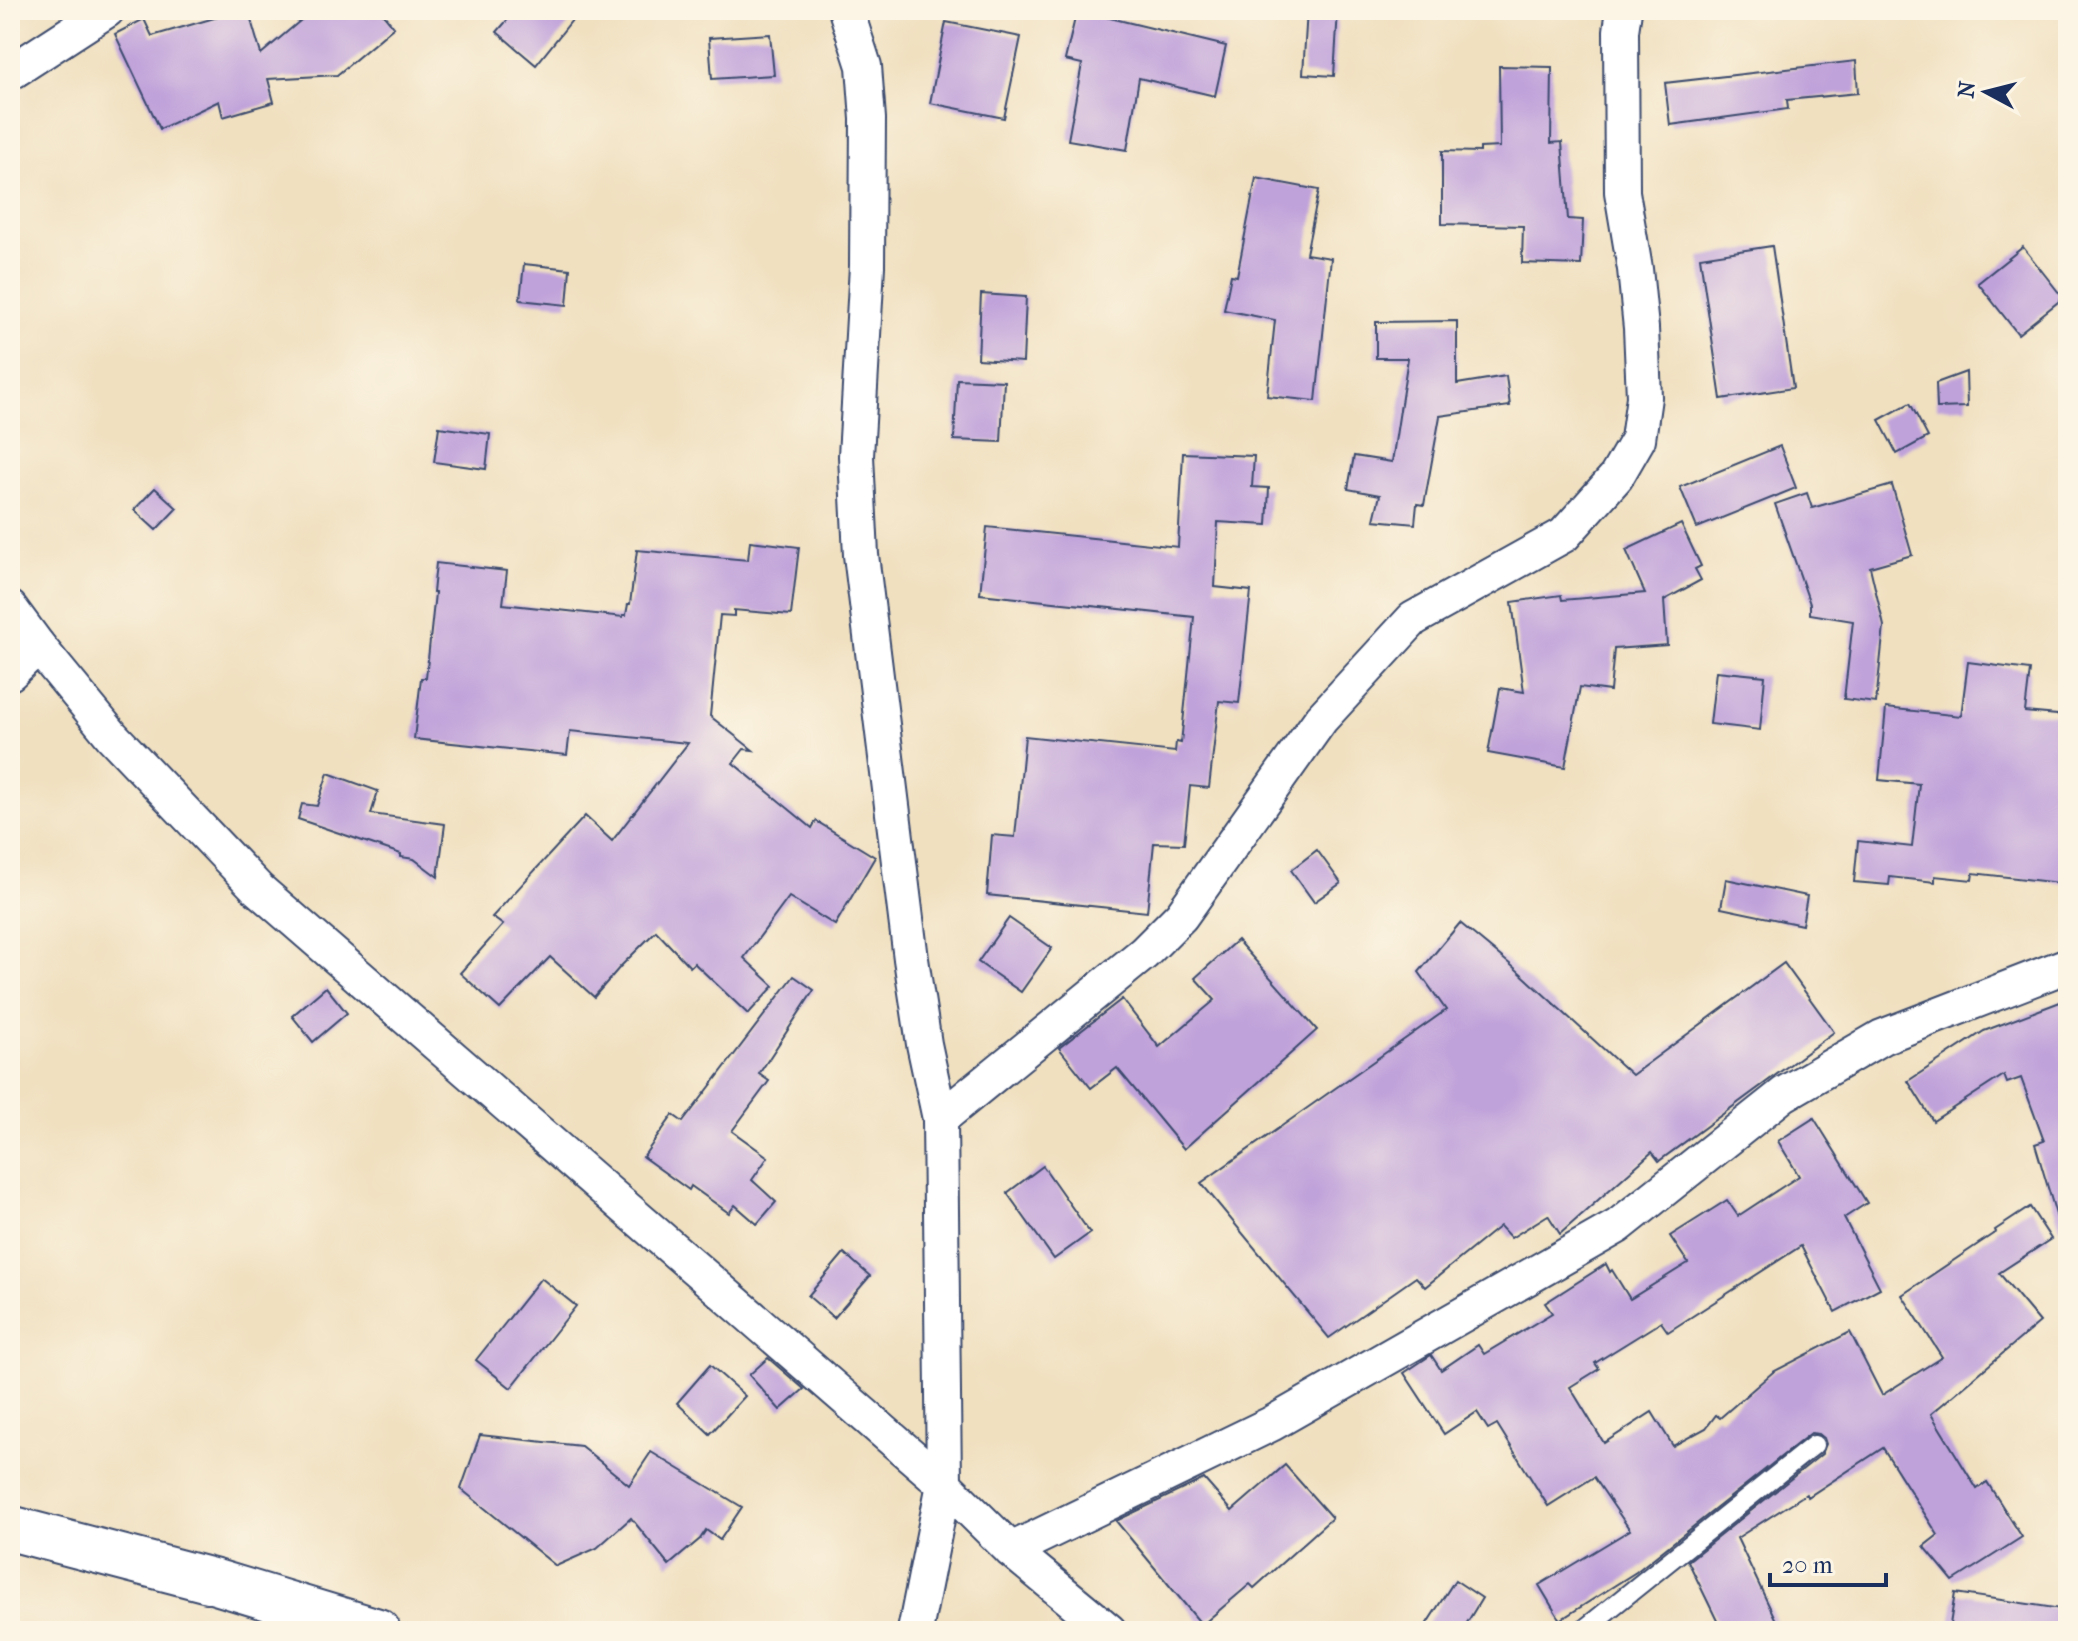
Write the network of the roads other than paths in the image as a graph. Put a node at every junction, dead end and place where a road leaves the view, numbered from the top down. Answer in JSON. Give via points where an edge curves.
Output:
{"nodes":[{"id":1,"x":107,"y":10,"type":"edge"},
{"id":2,"x":846,"y":10,"type":"edge"},
{"id":3,"x":1624,"y":10,"type":"edge"},
{"id":4,"x":10,"y":73,"type":"edge"},
{"id":5,"x":10,"y":608,"type":"edge"},
{"id":6,"x":38,"y":646,"type":"junction"},
{"id":7,"x":10,"y":673,"type":"edge"},
{"id":8,"x":2068,"y":965,"type":"edge"},
{"id":9,"x":940,"y":1119,"type":"junction"},
{"id":10,"x":1814,"y":1445,"type":"dead end"},
{"id":11,"x":944,"y":1484,"type":"junction"},
{"id":12,"x":10,"y":1528,"type":"edge"},
{"id":13,"x":1011,"y":1550,"type":"junction"},
{"id":14,"x":378,"y":1631,"type":"edge"},
{"id":15,"x":915,"y":1631,"type":"edge"},
{"id":16,"x":1109,"y":1631,"type":"edge"},
{"id":17,"x":1582,"y":1631,"type":"edge"}],
"edges":[{"from":1,"to":4,"type":"street"},
{"from":2,"to":9,"type":"street","via":[[864,66],[868,119],[867,266],[856,456],[861,555],[911,959]]},
{"from":3,"to":9,"type":"street","via":[[1622,192],[1635,269],[1644,397],[1638,439],[1616,477],[1564,535],[1413,619],[1321,719],[1181,916],[1144,953]]},
{"from":5,"to":6,"type":"street"},
{"from":6,"to":7,"type":"street"},
{"from":6,"to":11,"type":"street","via":[[112,736],[258,889]]},
{"from":8,"to":13,"type":"street","via":[[1882,1037],[1784,1094],[1618,1226],[1271,1424]]},
{"from":9,"to":11,"type":"street"},
{"from":10,"to":17,"type":"lane"},
{"from":11,"to":13,"type":"street"},
{"from":11,"to":15,"type":"street"},
{"from":12,"to":14,"type":"main road"},
{"from":13,"to":16,"type":"street"}]}
